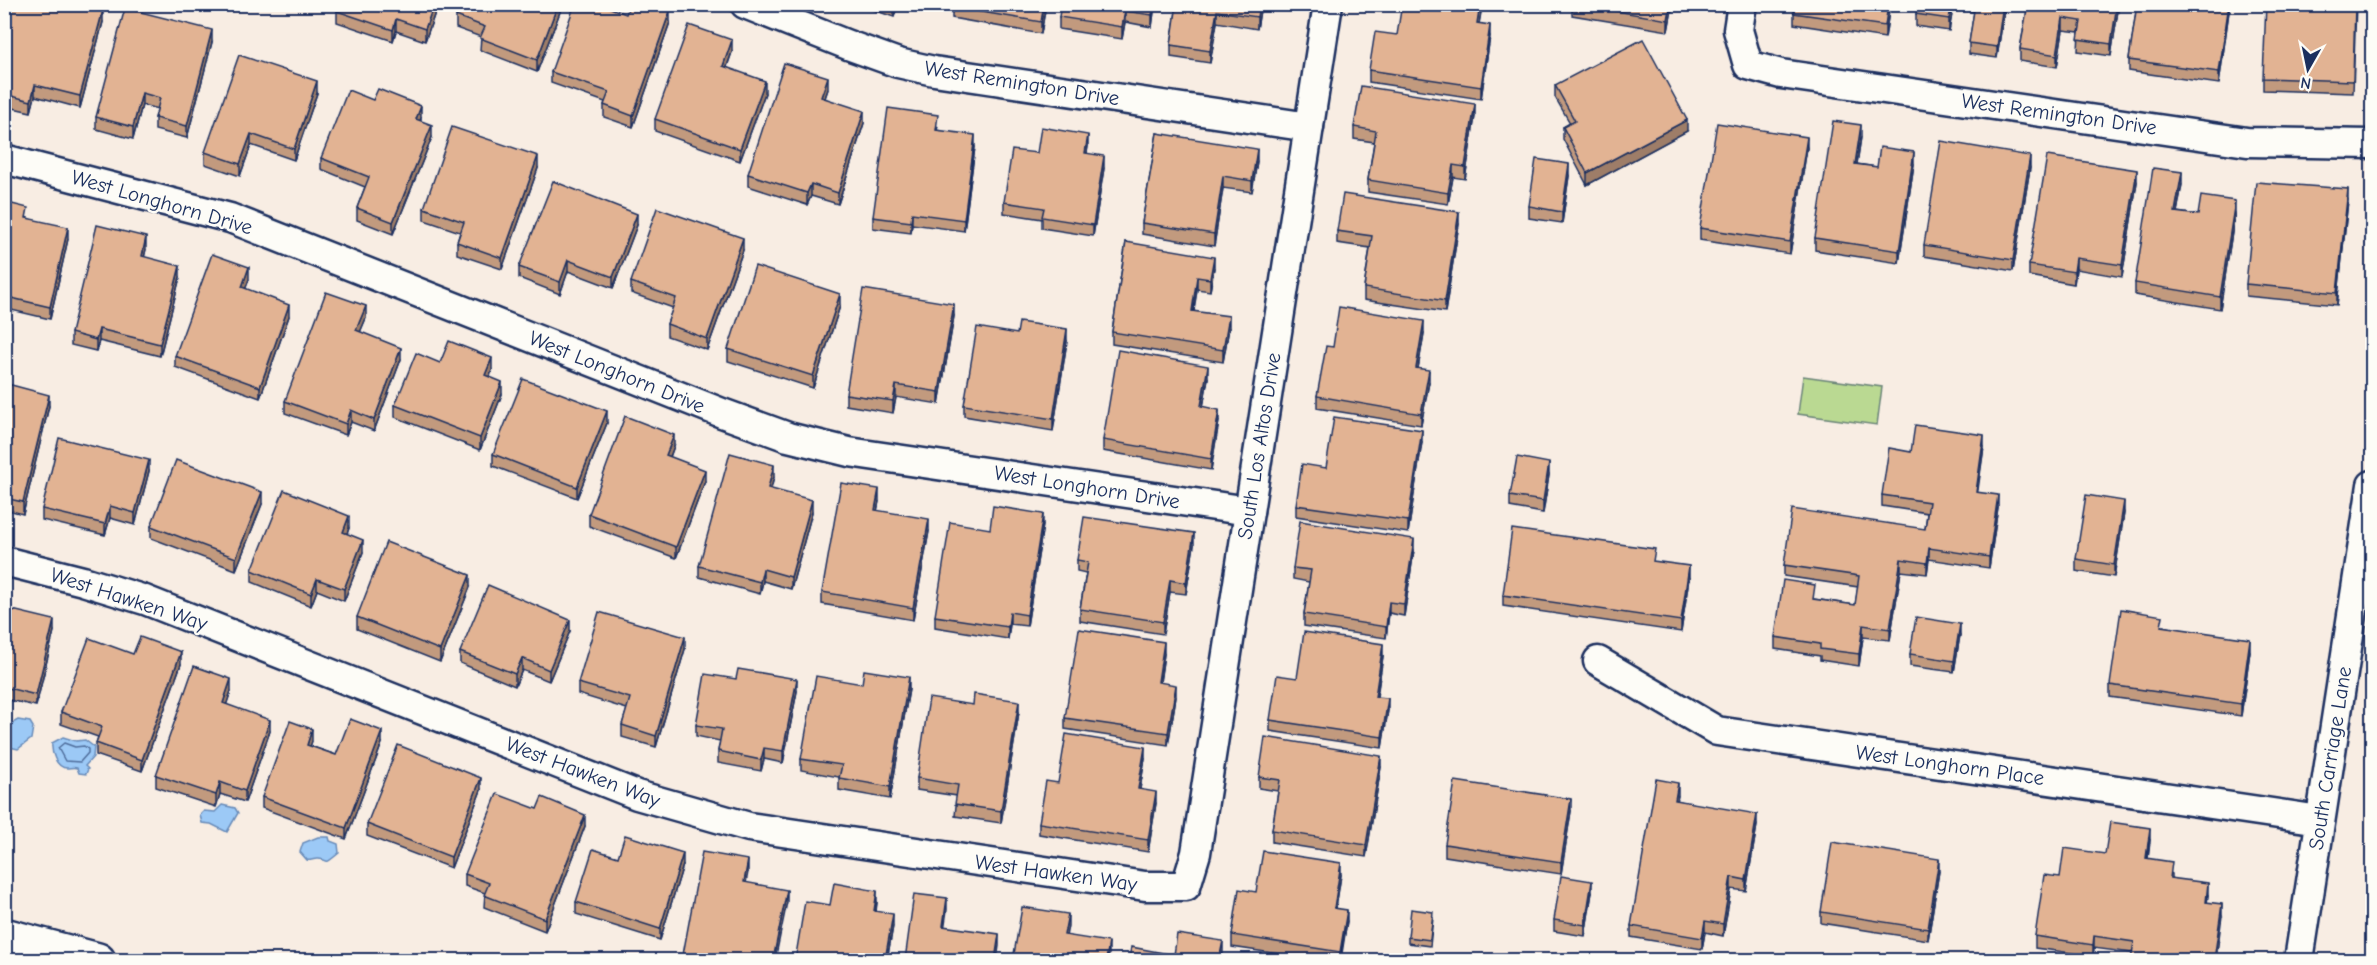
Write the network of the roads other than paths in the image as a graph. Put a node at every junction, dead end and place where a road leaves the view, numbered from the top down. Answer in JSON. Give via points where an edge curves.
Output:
{"nodes":[{"id":1,"x":745,"y":4,"type":"edge"},
{"id":2,"x":1328,"y":4,"type":"edge"},
{"id":3,"x":1742,"y":4,"type":"edge"},
{"id":4,"x":1308,"y":127,"type":"junction"},
{"id":5,"x":2364,"y":144,"type":"edge"},
{"id":6,"x":4,"y":159,"type":"edge"},
{"id":7,"x":2373,"y":485,"type":"edge"},
{"id":8,"x":1249,"y":511,"type":"junction"},
{"id":9,"x":4,"y":561,"type":"edge"},
{"id":10,"x":2363,"y":605,"type":"edge"},
{"id":11,"x":1598,"y":661,"type":"dead end"},
{"id":12,"x":2320,"y":820,"type":"junction"},
{"id":13,"x":1186,"y":886,"type":"joint"},
{"id":14,"x":4,"y":935,"type":"edge"},
{"id":15,"x":98,"y":960,"type":"edge"},
{"id":16,"x":2299,"y":960,"type":"edge"}],
"edges":[{"from":1,"to":4,"type":"street","name":"West Remington Drive","via":[[898,63]]},
{"from":2,"to":4,"type":"street","name":"South Los Altos Drive"},
{"from":3,"to":5,"type":"street","name":"West Remington Drive","via":[[1738,30],[1748,65],[1781,74],[2247,142]]},
{"from":4,"to":8,"type":"street","name":"South Los Altos Drive"},
{"from":6,"to":8,"type":"street","name":"West Longhorn Drive","via":[[230,218],[788,437],[849,452]]},
{"from":7,"to":10,"type":"street","name":"South Carriage Lane"},
{"from":8,"to":13,"type":"street","name":"South Los Altos Drive","via":[[1196,853]]},
{"from":9,"to":13,"type":"street","name":"West Hawken Way","via":[[145,600],[637,795],[701,814],[749,827],[1145,886]]},
{"from":10,"to":12,"type":"street","name":"South Carriage Lane"},
{"from":11,"to":12,"type":"street","name":"West Longhorn Place","via":[[1717,731]]},
{"from":12,"to":16,"type":"street","name":"South Carriage Lane"},
{"from":14,"to":15,"type":"highway"}]}
